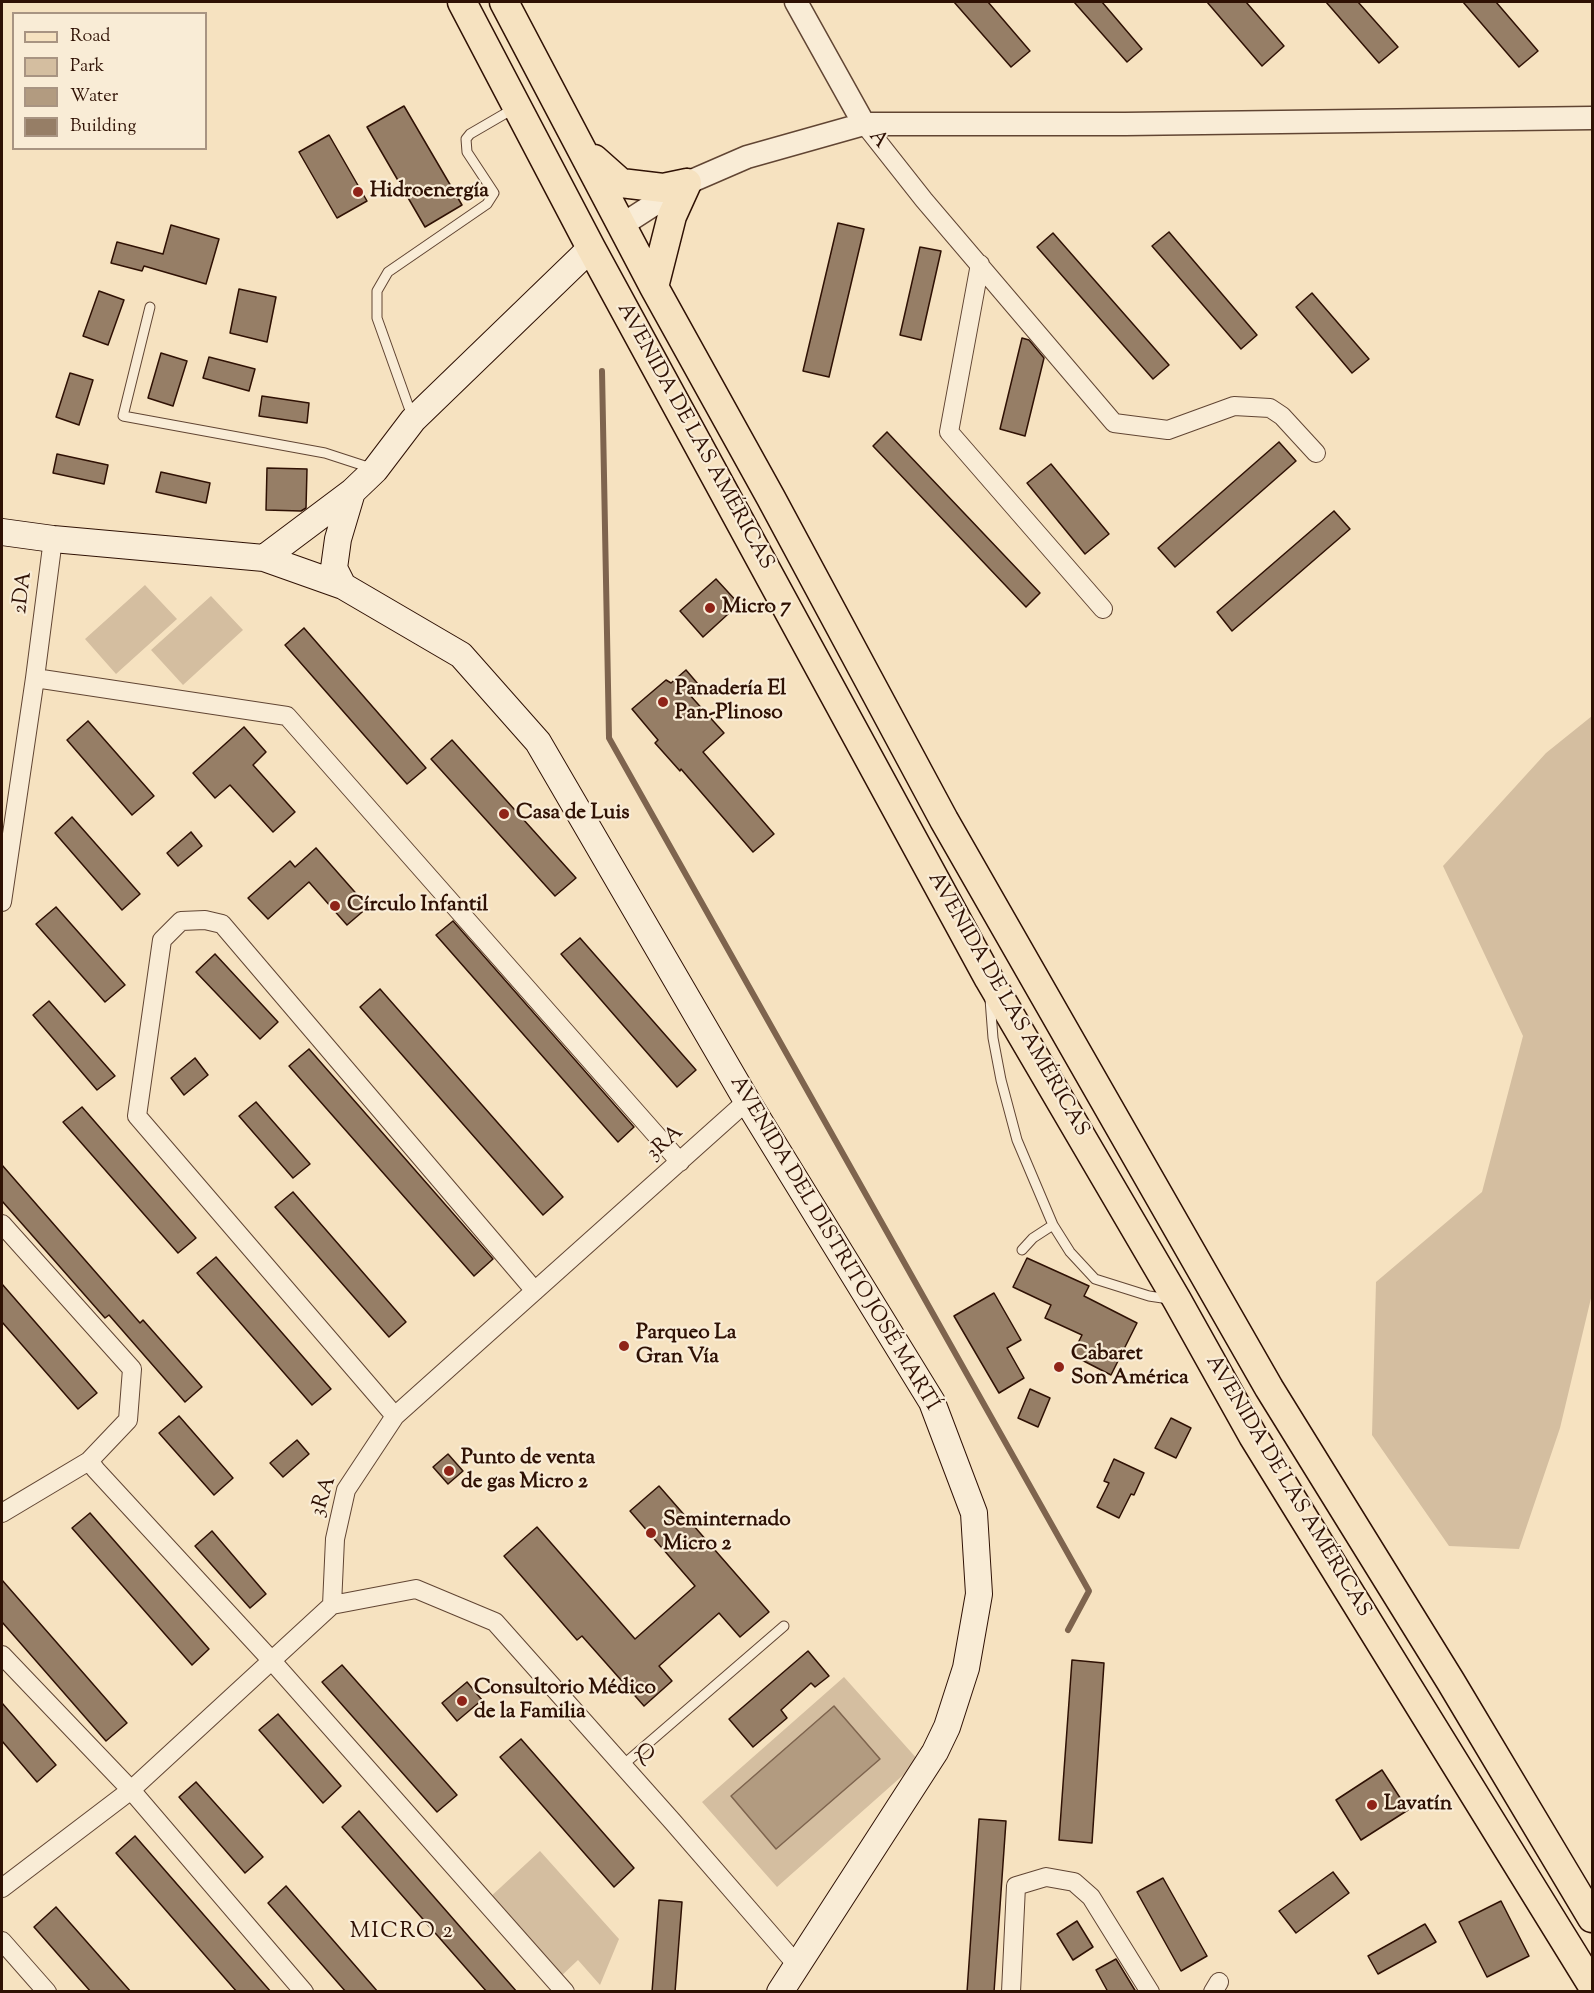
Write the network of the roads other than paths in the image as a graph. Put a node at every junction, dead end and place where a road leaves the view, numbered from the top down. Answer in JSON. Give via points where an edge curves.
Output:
{"nodes":[{"id":1,"x":462,"y":2,"type":"edge"},
{"id":2,"x":504,"y":2,"type":"edge"},
{"id":3,"x":796,"y":2,"type":"edge"},
{"id":4,"x":518,"y":107,"type":"junction"},
{"id":5,"x":1593,"y":118,"type":"edge"},
{"id":6,"x":864,"y":124,"type":"junction"},
{"id":7,"x":580,"y":146,"type":"junction"},
{"id":8,"x":687,"y":183,"type":"junction"},
{"id":9,"x":622,"y":225,"type":"junction"},
{"id":10,"x":591,"y":248,"type":"junction"},
{"id":11,"x":980,"y":264,"type":"junction"},
{"id":12,"x":654,"y":287,"type":"junction"},
{"id":13,"x":150,"y":307,"type":"dead end"},
{"id":14,"x":413,"y":420,"type":"junction"},
{"id":15,"x":1316,"y":453,"type":"dead end"},
{"id":16,"x":375,"y":470,"type":"junction"},
{"id":17,"x":352,"y":492,"type":"junction"},
{"id":18,"x":2,"y":532,"type":"edge"},
{"id":19,"x":53,"y":539,"type":"junction"},
{"id":20,"x":264,"y":558,"type":"junction"},
{"id":21,"x":343,"y":586,"type":"junction"},
{"id":22,"x":1102,"y":609,"type":"dead end"},
{"id":23,"x":35,"y":678,"type":"junction"},
{"id":24,"x":2,"y":902,"type":"edge"},
{"id":25,"x":989,"y":978,"type":"junction"},
{"id":26,"x":747,"y":1101,"type":"junction"},
{"id":27,"x":680,"y":1162,"type":"junction"},
{"id":28,"x":2,"y":1224,"type":"edge"},
{"id":29,"x":1053,"y":1226,"type":"junction"},
{"id":30,"x":1022,"y":1250,"type":"dead end"},
{"id":31,"x":535,"y":1291,"type":"junction"},
{"id":32,"x":1177,"y":1300,"type":"junction"},
{"id":33,"x":395,"y":1416,"type":"junction"},
{"id":34,"x":89,"y":1461,"type":"junction"},
{"id":35,"x":2,"y":1513,"type":"edge"},
{"id":36,"x":332,"y":1605,"type":"junction"},
{"id":37,"x":784,"y":1626,"type":"dead end"},
{"id":38,"x":2,"y":1655,"type":"edge"},
{"id":39,"x":272,"y":1661,"type":"junction"},
{"id":40,"x":622,"y":1766,"type":"junction"},
{"id":41,"x":130,"y":1790,"type":"junction"},
{"id":42,"x":2,"y":1888,"type":"edge"},
{"id":43,"x":1593,"y":1918,"type":"edge"},
{"id":44,"x":2,"y":1941,"type":"edge"},
{"id":45,"x":797,"y":1965,"type":"junction"},
{"id":46,"x":1593,"y":1985,"type":"edge"},
{"id":47,"x":47,"y":1992,"type":"edge"},
{"id":48,"x":304,"y":1992,"type":"edge"},
{"id":49,"x":565,"y":1992,"type":"edge"},
{"id":50,"x":780,"y":1992,"type":"edge"},
{"id":51,"x":1011,"y":1992,"type":"edge"},
{"id":52,"x":1150,"y":1992,"type":"edge"}],
"edges":[{"from":1,"to":4,"type":"main road","name":"AVENIDA DE LAS AMÉRICAS"},
{"from":2,"to":7,"type":"main road","name":"AVENIDA DE LAS AMÉRICAS"},
{"from":3,"to":6,"type":"street","name":"A"},
{"from":4,"to":10,"type":"main road","name":"AVENIDA DE LAS AMÉRICAS"},
{"from":4,"to":14,"type":"lane","via":[[466,139],[467,152],[494,193],[487,204],[388,272],[377,291],[377,318]]},
{"from":5,"to":6,"type":"street"},
{"from":6,"to":8,"type":"street","via":[[747,157]]},
{"from":6,"to":11,"type":"street","name":"A"},
{"from":7,"to":8,"type":"main road","via":[[621,183],[663,188]]},
{"from":7,"to":9,"type":"main road","name":"AVENIDA DE LAS AMÉRICAS"},
{"from":8,"to":9,"type":"street"},
{"from":8,"to":12,"type":"main road","via":[[672,216]]},
{"from":9,"to":10,"type":"main road"},
{"from":9,"to":12,"type":"main road","name":"AVENIDA DE LAS AMÉRICAS"},
{"from":10,"to":14,"type":"main road"},
{"from":10,"to":25,"type":"main road","name":"AVENIDA DE LAS AMÉRICAS"},
{"from":11,"to":15,"type":"street","name":"A","via":[[1114,423],[1168,430],[1234,406],[1270,408]]},
{"from":11,"to":22,"type":"street","via":[[949,432]]},
{"from":12,"to":43,"type":"main road","name":"AVENIDA DE LAS AMÉRICAS","via":[[944,820],[1263,1378]]},
{"from":13,"to":16,"type":"lane","via":[[123,416],[325,453]]},
{"from":14,"to":16,"type":"main road"},
{"from":16,"to":17,"type":"main road"},
{"from":17,"to":20,"type":"main road"},
{"from":17,"to":21,"type":"main road","via":[[334,568]]},
{"from":18,"to":19,"type":"main road","name":"AVENIDA DEL DISTRITO JOSÉ MARTÍ"},
{"from":19,"to":20,"type":"main road","name":"AVENIDA DEL DISTRITO JOSÉ MARTÍ"},
{"from":19,"to":23,"type":"street","name":"2DA"},
{"from":20,"to":21,"type":"main road","name":"AVENIDA DEL DISTRITO JOSÉ MARTÍ"},
{"from":21,"to":26,"type":"main road","name":"AVENIDA DEL DISTRITO JOSÉ MARTÍ","via":[[461,655],[538,742]]},
{"from":23,"to":24,"type":"street","name":"2DA"},
{"from":23,"to":27,"type":"street","via":[[287,716]]},
{"from":25,"to":29,"type":"lane","via":[[993,1038],[1001,1080],[1017,1140]]},
{"from":25,"to":32,"type":"main road","name":"AVENIDA DE LAS AMÉRICAS"},
{"from":26,"to":27,"type":"street","name":"3RA"},
{"from":26,"to":45,"type":"main road","name":"AVENIDA DEL DISTRITO JOSÉ MARTÍ","via":[[932,1402],[974,1513],[979,1594],[966,1668],[935,1752]]},
{"from":27,"to":31,"type":"street","name":"3RA"},
{"from":28,"to":34,"type":"street","via":[[132,1369],[128,1420]]},
{"from":29,"to":30,"type":"lane"},
{"from":29,"to":32,"type":"lane","via":[[1095,1279],[1149,1296]]},
{"from":31,"to":33,"type":"street","name":"3RA"},
{"from":31,"to":33,"type":"street","via":[[222,924],[181,921],[162,940],[137,1116]]},
{"from":32,"to":46,"type":"main road","name":"AVENIDA DE LAS AMÉRICAS","via":[[1253,1436]]},
{"from":33,"to":36,"type":"street","name":"3RA","via":[[346,1490],[335,1539]]},
{"from":34,"to":35,"type":"street"},
{"from":34,"to":39,"type":"street"},
{"from":36,"to":39,"type":"street"},
{"from":36,"to":40,"type":"street","name":"Q","via":[[416,1589],[495,1622]]},
{"from":37,"to":40,"type":"lane"},
{"from":38,"to":41,"type":"street"},
{"from":39,"to":41,"type":"street"},
{"from":39,"to":49,"type":"street"},
{"from":40,"to":45,"type":"street","name":"Q"},
{"from":41,"to":42,"type":"street"},
{"from":41,"to":48,"type":"street"},
{"from":44,"to":47,"type":"street"},
{"from":45,"to":50,"type":"main road","name":"AVENIDA DEL DISTRITO JOSÉ MARTÍ"},
{"from":51,"to":52,"type":"street","via":[[1016,1886],[1046,1877],[1074,1882],[1091,1897]]}]}
